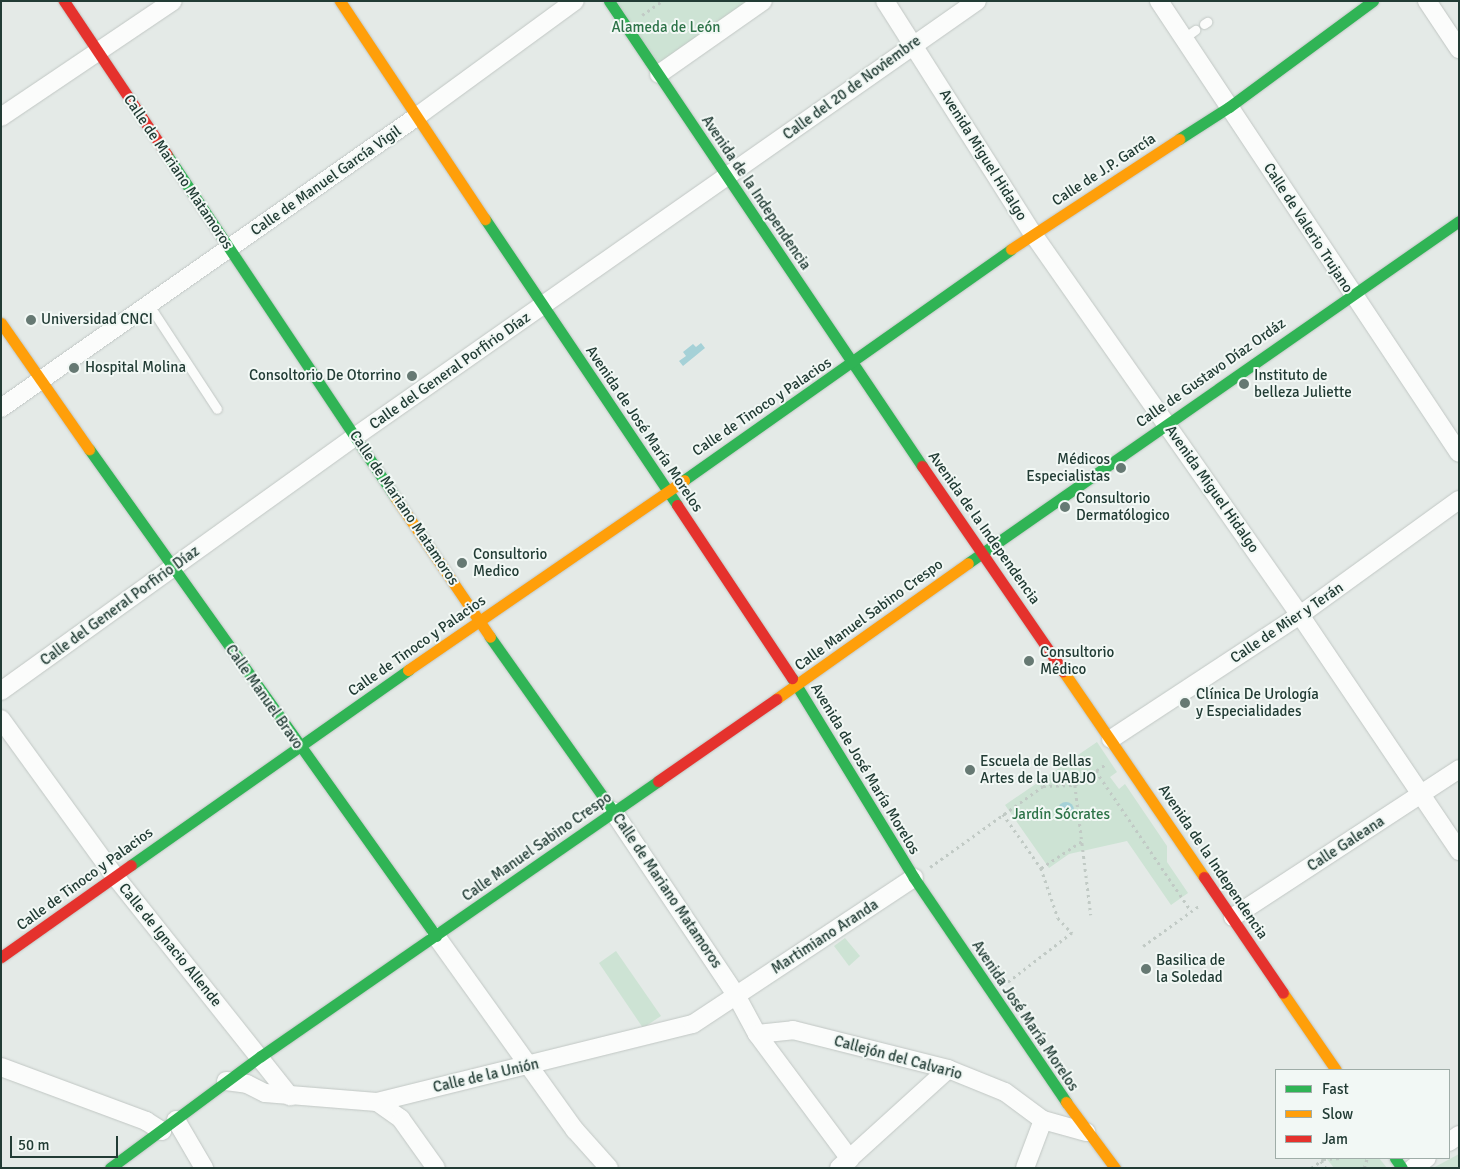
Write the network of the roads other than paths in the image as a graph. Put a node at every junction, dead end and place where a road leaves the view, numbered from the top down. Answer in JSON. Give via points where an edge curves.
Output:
{"nodes":[{"id":1,"x":64,"y":1,"type":"edge"},
{"id":2,"x":173,"y":1,"type":"edge"},
{"id":3,"x":340,"y":1,"type":"edge"},
{"id":4,"x":575,"y":1,"type":"edge"},
{"id":5,"x":609,"y":1,"type":"edge"},
{"id":6,"x":763,"y":1,"type":"edge"},
{"id":7,"x":885,"y":1,"type":"edge"},
{"id":8,"x":977,"y":1,"type":"edge"},
{"id":9,"x":1159,"y":1,"type":"edge"},
{"id":10,"x":1373,"y":1,"type":"edge"},
{"id":11,"x":1427,"y":1,"type":"edge"},
{"id":12,"x":912,"y":44,"type":"junction"},
{"id":13,"x":1459,"y":49,"type":"edge"},
{"id":14,"x":99,"y":52,"type":"junction"},
{"id":15,"x":659,"y":74,"type":"junction"},
{"id":16,"x":1229,"y":107,"type":"junction"},
{"id":17,"x":419,"y":115,"type":"junction"},
{"id":18,"x":1,"y":117,"type":"edge"},
{"id":19,"x":729,"y":177,"type":"junction"},
{"id":20,"x":1459,"y":221,"type":"edge"},
{"id":21,"x":1033,"y":234,"type":"junction"},
{"id":22,"x":230,"y":249,"type":"junction"},
{"id":23,"x":1352,"y":295,"type":"junction"},
{"id":24,"x":149,"y":305,"type":"junction"},
{"id":25,"x":544,"y":305,"type":"junction"},
{"id":26,"x":1,"y":323,"type":"edge"},
{"id":27,"x":852,"y":364,"type":"junction"},
{"id":28,"x":43,"y":379,"type":"junction"},
{"id":29,"x":1,"y":408,"type":"edge"},
{"id":30,"x":217,"y":409,"type":"dead end"},
{"id":31,"x":1165,"y":423,"type":"junction"},
{"id":32,"x":356,"y":436,"type":"junction"},
{"id":33,"x":1459,"y":454,"type":"edge"},
{"id":34,"x":667,"y":489,"type":"junction"},
{"id":35,"x":1459,"y":500,"type":"edge"},
{"id":36,"x":982,"y":552,"type":"junction"},
{"id":37,"x":173,"y":567,"type":"junction"},
{"id":38,"x":1300,"y":615,"type":"junction"},
{"id":39,"x":479,"y":622,"type":"junction"},
{"id":40,"x":797,"y":685,"type":"junction"},
{"id":41,"x":1,"y":691,"type":"edge"},
{"id":42,"x":1,"y":719,"type":"edge"},
{"id":43,"x":1111,"y":739,"type":"junction"},
{"id":44,"x":298,"y":746,"type":"junction"},
{"id":45,"x":1459,"y":769,"type":"edge"},
{"id":46,"x":1422,"y":796,"type":"junction"},
{"id":47,"x":613,"y":812,"type":"junction"},
{"id":48,"x":1459,"y":851,"type":"edge"},
{"id":49,"x":114,"y":875,"type":"junction"},
{"id":50,"x":914,"y":878,"type":"junction"},
{"id":51,"x":1232,"y":917,"type":"junction"},
{"id":52,"x":436,"y":936,"type":"junction"},
{"id":53,"x":1,"y":958,"type":"edge"},
{"id":54,"x":736,"y":995,"type":"junction"},
{"id":55,"x":757,"y":1034,"type":"junction"},
{"id":56,"x":261,"y":1056,"type":"junction"},
{"id":57,"x":532,"y":1066,"type":"junction"},
{"id":58,"x":1,"y":1067,"type":"edge"},
{"id":59,"x":948,"y":1069,"type":"junction"},
{"id":60,"x":1335,"y":1069,"type":"edge"},
{"id":61,"x":226,"y":1081,"type":"junction"},
{"id":62,"x":290,"y":1096,"type":"junction"},
{"id":63,"x":377,"y":1102,"type":"junction"},
{"id":64,"x":176,"y":1120,"type":"junction"},
{"id":65,"x":1043,"y":1120,"type":"junction"},
{"id":66,"x":162,"y":1130,"type":"junction"},
{"id":67,"x":1086,"y":1132,"type":"junction"},
{"id":68,"x":1426,"y":1159,"type":"edge"},
{"id":69,"x":844,"y":1163,"type":"edge"},
{"id":70,"x":110,"y":1168,"type":"edge"},
{"id":71,"x":204,"y":1168,"type":"edge"},
{"id":72,"x":436,"y":1168,"type":"edge"},
{"id":73,"x":608,"y":1168,"type":"edge"},
{"id":74,"x":1026,"y":1168,"type":"edge"},
{"id":75,"x":1115,"y":1168,"type":"edge"},
{"id":76,"x":1413,"y":1168,"type":"edge"}],
"edges":[{"from":1,"to":14,"type":"street","name":"Calle de Mariano Matamoros"},
{"from":2,"to":14,"type":"street"},
{"from":3,"to":17,"type":"street","name":"Avenida de José María Morelos"},
{"from":4,"to":17,"type":"street","name":"Calle de Manuel García Vigil"},
{"from":5,"to":15,"type":"street","name":"Avenida de la Independencia"},
{"from":6,"to":15,"type":"street"},
{"from":7,"to":12,"type":"street","name":"Avenida Miguel Hidalgo"},
{"from":8,"to":12,"type":"street","name":"Calle del 20 de Noviembre"},
{"from":9,"to":16,"type":"street","name":"Calle de Valerio Trujano","via":[[1190,34]]},
{"from":10,"to":16,"type":"street","name":"Calle de J.P. García"},
{"from":11,"to":13,"type":"street"},
{"from":12,"to":19,"type":"street","name":"Calle del 20 de Noviembre"},
{"from":12,"to":21,"type":"street","name":"Avenida Miguel Hidalgo"},
{"from":14,"to":18,"type":"street"},
{"from":14,"to":22,"type":"street","name":"Calle de Mariano Matamoros"},
{"from":15,"to":19,"type":"street","name":"Avenida de la Independencia"},
{"from":16,"to":21,"type":"street","name":"Calle de J.P. García"},
{"from":16,"to":23,"type":"street","name":"Calle de Valerio Trujano"},
{"from":17,"to":22,"type":"street","name":"Calle de Manuel García Vigil"},
{"from":17,"to":25,"type":"street","name":"Avenida de José María Morelos"},
{"from":19,"to":25,"type":"street","name":"Calle del General Porfirio Díaz"},
{"from":19,"to":27,"type":"street","name":"Avenida de la Independencia"},
{"from":20,"to":23,"type":"street","name":"Calle de Gustavo Díaz Ordáz"},
{"from":21,"to":27,"type":"street","name":"Calle de J.P. García"},
{"from":21,"to":31,"type":"street","name":"Avenida Miguel Hidalgo"},
{"from":22,"to":24,"type":"street","name":"Calle de Manuel García Vigil"},
{"from":22,"to":32,"type":"street","name":"Calle de Mariano Matamoros"},
{"from":23,"to":31,"type":"street","name":"Calle de Gustavo Díaz Ordáz"},
{"from":23,"to":33,"type":"street","name":"Calle de Valerio Trujano"},
{"from":24,"to":28,"type":"street","name":"Calle de Manuel García Vigil"},
{"from":24,"to":30,"type":"lane"},
{"from":25,"to":32,"type":"street","name":"Calle del General Porfirio Díaz"},
{"from":25,"to":34,"type":"street","name":"Avenida de José María Morelos"},
{"from":26,"to":28,"type":"street","name":"Calle Manuel Bravo"},
{"from":27,"to":34,"type":"street","name":"Calle de Tinoco y Palacios"},
{"from":27,"to":36,"type":"street","name":"Avenida de la Independencia"},
{"from":28,"to":29,"type":"street","name":"Calle de Manuel García Vigil"},
{"from":28,"to":37,"type":"street","name":"Calle Manuel Bravo"},
{"from":31,"to":36,"type":"street","name":"Calle de Gustavo Díaz Ordáz"},
{"from":31,"to":38,"type":"street","name":"Avenida Miguel Hidalgo"},
{"from":32,"to":37,"type":"street","name":"Calle del General Porfirio Díaz"},
{"from":32,"to":39,"type":"street","name":"Calle de Mariano Matamoros"},
{"from":34,"to":39,"type":"street","name":"Calle de Tinoco y Palacios"},
{"from":34,"to":40,"type":"street","name":"Avenida de José María Morelos"},
{"from":35,"to":38,"type":"street","name":"Calle de Mier y Terán"},
{"from":36,"to":40,"type":"street","name":"Calle Manuel Sabino Crespo"},
{"from":36,"to":43,"type":"street","name":"Avenida de la Independencia"},
{"from":37,"to":41,"type":"street","name":"Calle del General Porfirio Díaz"},
{"from":37,"to":44,"type":"street","name":"Calle Manuel Bravo"},
{"from":38,"to":43,"type":"street","name":"Calle de Mier y Terán"},
{"from":38,"to":46,"type":"street","name":"Avenida Miguel Hidalgo"},
{"from":39,"to":44,"type":"street","name":"Calle de Tinoco y Palacios"},
{"from":39,"to":47,"type":"street","name":"Calle de Mariano Matamoros"},
{"from":40,"to":47,"type":"street","name":"Calle Manuel Sabino Crespo"},
{"from":40,"to":50,"type":"street","name":"Avenida de José María Morelos"},
{"from":42,"to":49,"type":"street","name":"Calle de Ignacio Allende"},
{"from":43,"to":51,"type":"street","name":"Avenida de la Independencia"},
{"from":44,"to":49,"type":"street","name":"Calle de Tinoco y Palacios"},
{"from":44,"to":52,"type":"street","name":"Calle Manuel Bravo"},
{"from":45,"to":46,"type":"street","name":"Calle Galeana"},
{"from":46,"to":48,"type":"street","name":"Avenida Miguel Hidalgo"},
{"from":46,"to":51,"type":"street","name":"Calle Galeana"},
{"from":47,"to":52,"type":"street","name":"Calle Manuel Sabino Crespo"},
{"from":47,"to":54,"type":"street","name":"Calle de Mariano Matamoros"},
{"from":49,"to":53,"type":"street","name":"Calle de Tinoco y Palacios"},
{"from":49,"to":56,"type":"street","name":"Calle de Ignacio Allende"},
{"from":50,"to":54,"type":"street","name":"Martimiano Aranda"},
{"from":50,"to":67,"type":"street","name":"Avenida José María Morelos"},
{"from":51,"to":60,"type":"street","name":"Avenida de la Independencia"},
{"from":52,"to":56,"type":"street","name":"Calle Manuel Sabino Crespo"},
{"from":52,"to":57,"type":"street","name":"Calle Manuel Bravo"},
{"from":54,"to":55,"type":"street","name":"Calle de Mariano Matamoros"},
{"from":54,"to":57,"type":"street","name":"Calle de la Unión","via":[[693,1024]]},
{"from":55,"to":59,"type":"street","name":"Callejón del Calvario","via":[[793,1030]]},
{"from":55,"to":69,"type":"street","name":"Calle de Mariano Matamoros"},
{"from":56,"to":61,"type":"street","name":"Calle Manuel Sabino Crespo"},
{"from":56,"to":62,"type":"street","name":"Calle de Ignacio Allende"},
{"from":57,"to":63,"type":"street","name":"Calle de la Unión"},
{"from":57,"to":73,"type":"street","name":"Calle Manuel Bravo","via":[[575,1130]]},
{"from":58,"to":66,"type":"street","via":[[146,1120]]},
{"from":59,"to":65,"type":"street","name":"Callejón del Calvario","via":[[1005,1092]]},
{"from":59,"to":69,"type":"street"},
{"from":61,"to":62,"type":"street","name":"Calle de la Unión"},
{"from":61,"to":64,"type":"street","name":"Calle Manuel Sabino Crespo"},
{"from":62,"to":63,"type":"street","name":"Calle de la Unión"},
{"from":63,"to":72,"type":"street","via":[[401,1119]]},
{"from":64,"to":66,"type":"street","name":"Calle Manuel Sabino Crespo"},
{"from":64,"to":71,"type":"street"},
{"from":65,"to":67,"type":"street","name":"Callejón del Calvario"},
{"from":65,"to":74,"type":"street"},
{"from":66,"to":70,"type":"street","name":"Calle Manuel Sabino Crespo"},
{"from":67,"to":75,"type":"street","name":"Avenida José María Morelos"},
{"from":68,"to":76,"type":"street"}]}
